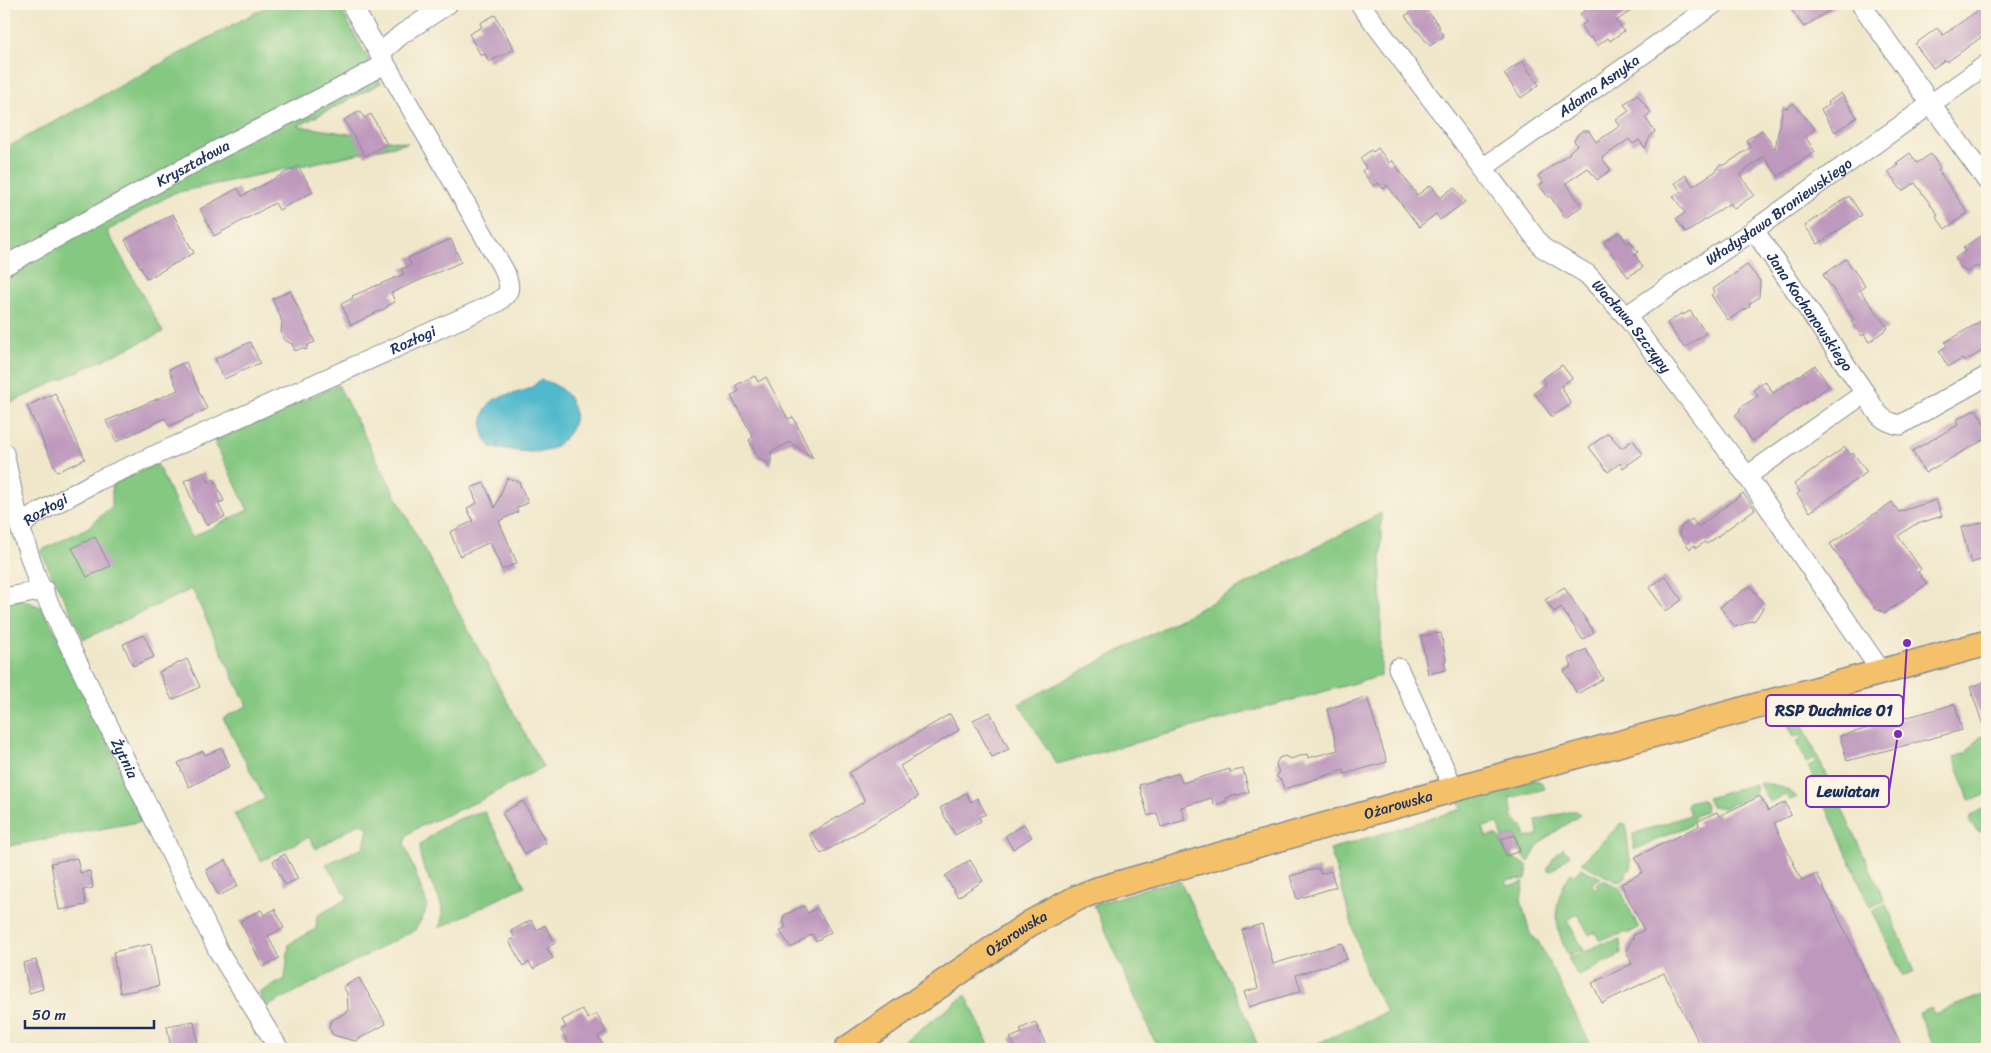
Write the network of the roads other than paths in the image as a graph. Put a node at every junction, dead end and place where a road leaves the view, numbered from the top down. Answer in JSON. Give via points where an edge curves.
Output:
{"nodes":[{"id":1,"x":351,"y":4,"type":"edge"},
{"id":2,"x":448,"y":4,"type":"edge"},
{"id":3,"x":1360,"y":4,"type":"edge"},
{"id":4,"x":1714,"y":4,"type":"edge"},
{"id":5,"x":1861,"y":4,"type":"edge"},
{"id":6,"x":382,"y":59,"type":"junction"},
{"id":7,"x":1987,"y":64,"type":"edge"},
{"id":8,"x":1931,"y":104,"type":"junction"},
{"id":9,"x":1483,"y":168,"type":"junction"},
{"id":10,"x":1987,"y":181,"type":"edge"},
{"id":11,"x":1754,"y":230,"type":"junction"},
{"id":12,"x":4,"y":266,"type":"edge"},
{"id":13,"x":1626,"y":316,"type":"junction"},
{"id":14,"x":1987,"y":376,"type":"edge"},
{"id":15,"x":1865,"y":393,"type":"junction"},
{"id":16,"x":4,"y":454,"type":"edge"},
{"id":17,"x":1747,"y":476,"type":"junction"},
{"id":18,"x":20,"y":527,"type":"junction"},
{"id":19,"x":44,"y":590,"type":"junction"},
{"id":20,"x":4,"y":598,"type":"edge"},
{"id":21,"x":1987,"y":643,"type":"edge"},
{"id":22,"x":1398,"y":668,"type":"dead end"},
{"id":23,"x":1881,"y":671,"type":"junction"},
{"id":24,"x":1454,"y":789,"type":"junction"},
{"id":25,"x":280,"y":1049,"type":"edge"},
{"id":26,"x":847,"y":1049,"type":"edge"}],
"edges":[{"from":1,"to":6,"type":"street","name":"Rozłogi"},
{"from":2,"to":6,"type":"street","name":"Kryształowa","via":[[402,34]]},
{"from":3,"to":9,"type":"street","name":"Wacława Szczypy"},
{"from":4,"to":9,"type":"street","name":"Adama Asnyka"},
{"from":5,"to":8,"type":"street"},
{"from":6,"to":12,"type":"street","name":"Kryształowa"},
{"from":6,"to":18,"type":"street","name":"Rozłogi","via":[[504,272],[510,286],[506,296],[97,481],[33,516]]},
{"from":7,"to":8,"type":"street","name":"Władysława Broniewskiego"},
{"from":8,"to":10,"type":"street"},
{"from":8,"to":11,"type":"street","name":"Władysława Broniewskiego"},
{"from":9,"to":13,"type":"street","name":"Wacława Szczypy","via":[[1543,248],[1588,274]]},
{"from":11,"to":13,"type":"street","name":"Władysława Broniewskiego"},
{"from":11,"to":15,"type":"street","name":"Jana Kochanowskiego"},
{"from":13,"to":17,"type":"street","name":"Wacława Szczypy"},
{"from":14,"to":15,"type":"street","name":"Jana Kochanowskiego","via":[[1900,425],[1888,423],[1880,417]]},
{"from":15,"to":17,"type":"street"},
{"from":16,"to":18,"type":"street","name":"Żytnia"},
{"from":17,"to":23,"type":"street","name":"Wacława Szczypy"},
{"from":18,"to":19,"type":"street","name":"Żytnia","via":[[37,579]]},
{"from":19,"to":20,"type":"street"},
{"from":19,"to":25,"type":"street","name":"Żytnia","via":[[219,952]]},
{"from":21,"to":23,"type":"main road","name":"Ożarowska"},
{"from":22,"to":24,"type":"street"},
{"from":23,"to":24,"type":"main road","name":"Ożarowska"},
{"from":24,"to":26,"type":"main road","name":"Ożarowska","via":[[1125,881],[1076,898],[1029,924]]}]}
